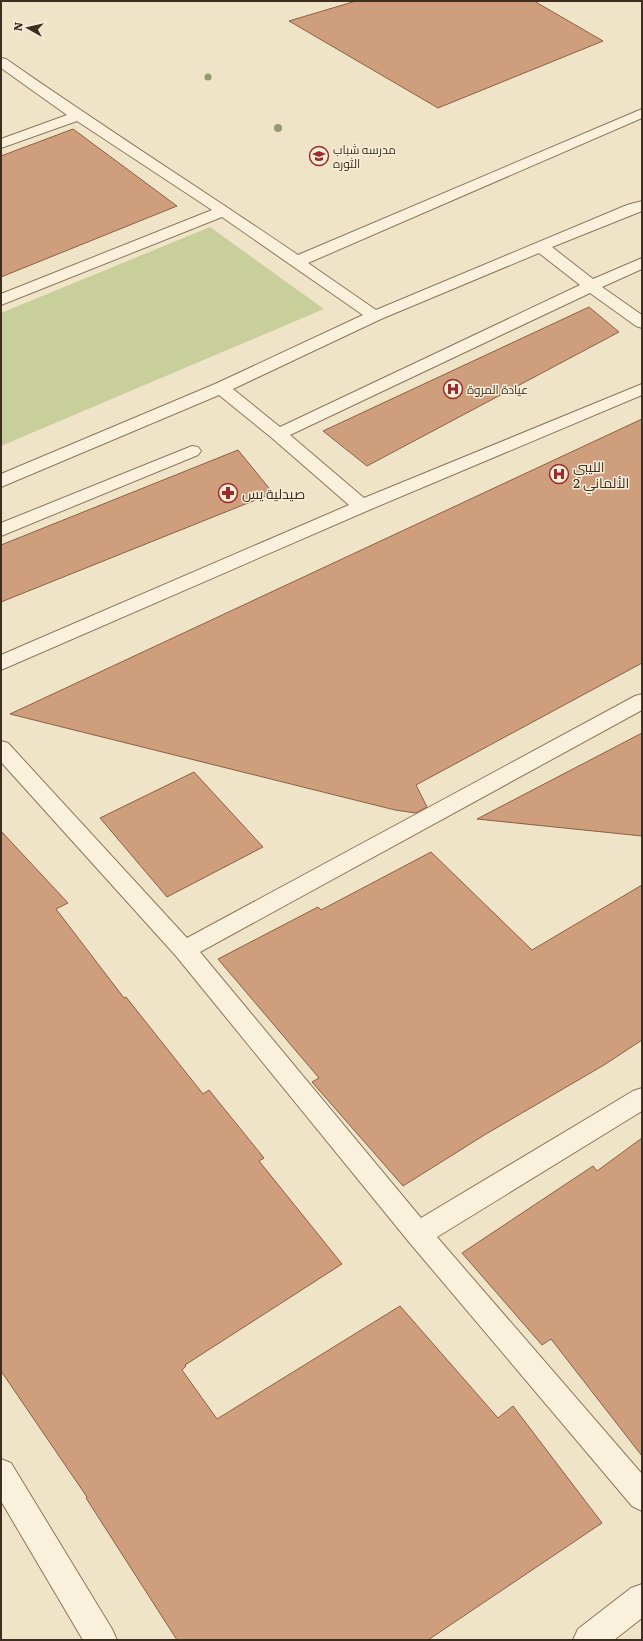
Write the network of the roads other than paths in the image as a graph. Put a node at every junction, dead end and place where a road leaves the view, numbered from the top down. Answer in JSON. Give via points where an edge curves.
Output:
{"nodes":[{"id":1,"x":1,"y":62,"type":"edge"},
{"id":2,"x":642,"y":113,"type":"edge"},
{"id":3,"x":78,"y":116,"type":"junction"},
{"id":4,"x":1,"y":144,"type":"edge"},
{"id":5,"x":639,"y":205,"type":"edge"},
{"id":6,"x":223,"y":211,"type":"junction"},
{"id":7,"x":540,"y":246,"type":"junction"},
{"id":8,"x":296,"y":262,"type":"junction"},
{"id":9,"x":642,"y":263,"type":"edge"},
{"id":10,"x":591,"y":286,"type":"junction"},
{"id":11,"x":1,"y":300,"type":"edge"},
{"id":12,"x":375,"y":316,"type":"junction"},
{"id":13,"x":642,"y":323,"type":"edge"},
{"id":14,"x":221,"y":388,"type":"junction"},
{"id":15,"x":642,"y":389,"type":"edge"},
{"id":16,"x":278,"y":434,"type":"junction"},
{"id":17,"x":192,"y":451,"type":"dead end"},
{"id":18,"x":1,"y":481,"type":"edge"},
{"id":19,"x":362,"y":506,"type":"junction"},
{"id":20,"x":1,"y":530,"type":"edge"},
{"id":21,"x":1,"y":663,"type":"edge"},
{"id":22,"x":642,"y":701,"type":"edge"},
{"id":23,"x":1,"y":748,"type":"edge"},
{"id":24,"x":184,"y":950,"type":"junction"},
{"id":25,"x":642,"y":1098,"type":"edge"},
{"id":26,"x":418,"y":1234,"type":"junction"},
{"id":27,"x":1,"y":1473,"type":"edge"},
{"id":28,"x":642,"y":1496,"type":"edge"},
{"id":29,"x":642,"y":1599,"type":"edge"},
{"id":30,"x":101,"y":1640,"type":"edge"},
{"id":31,"x":589,"y":1640,"type":"edge"}],
"edges":[{"from":1,"to":3,"type":"street"},
{"from":2,"to":8,"type":"street"},
{"from":3,"to":4,"type":"street"},
{"from":3,"to":6,"type":"street"},
{"from":5,"to":7,"type":"street"},
{"from":6,"to":8,"type":"street"},
{"from":6,"to":11,"type":"street"},
{"from":7,"to":10,"type":"street"},
{"from":7,"to":12,"type":"street"},
{"from":8,"to":12,"type":"street"},
{"from":9,"to":10,"type":"street"},
{"from":10,"to":13,"type":"street"},
{"from":10,"to":16,"type":"street"},
{"from":12,"to":14,"type":"street"},
{"from":14,"to":16,"type":"street"},
{"from":14,"to":18,"type":"street"},
{"from":15,"to":19,"type":"street"},
{"from":16,"to":19,"type":"street"},
{"from":17,"to":20,"type":"street"},
{"from":19,"to":21,"type":"street"},
{"from":22,"to":24,"type":"street"},
{"from":23,"to":24,"type":"street"},
{"from":24,"to":26,"type":"street"},
{"from":25,"to":26,"type":"street"},
{"from":26,"to":28,"type":"street"},
{"from":27,"to":30,"type":"street"},
{"from":29,"to":31,"type":"street"}]}
